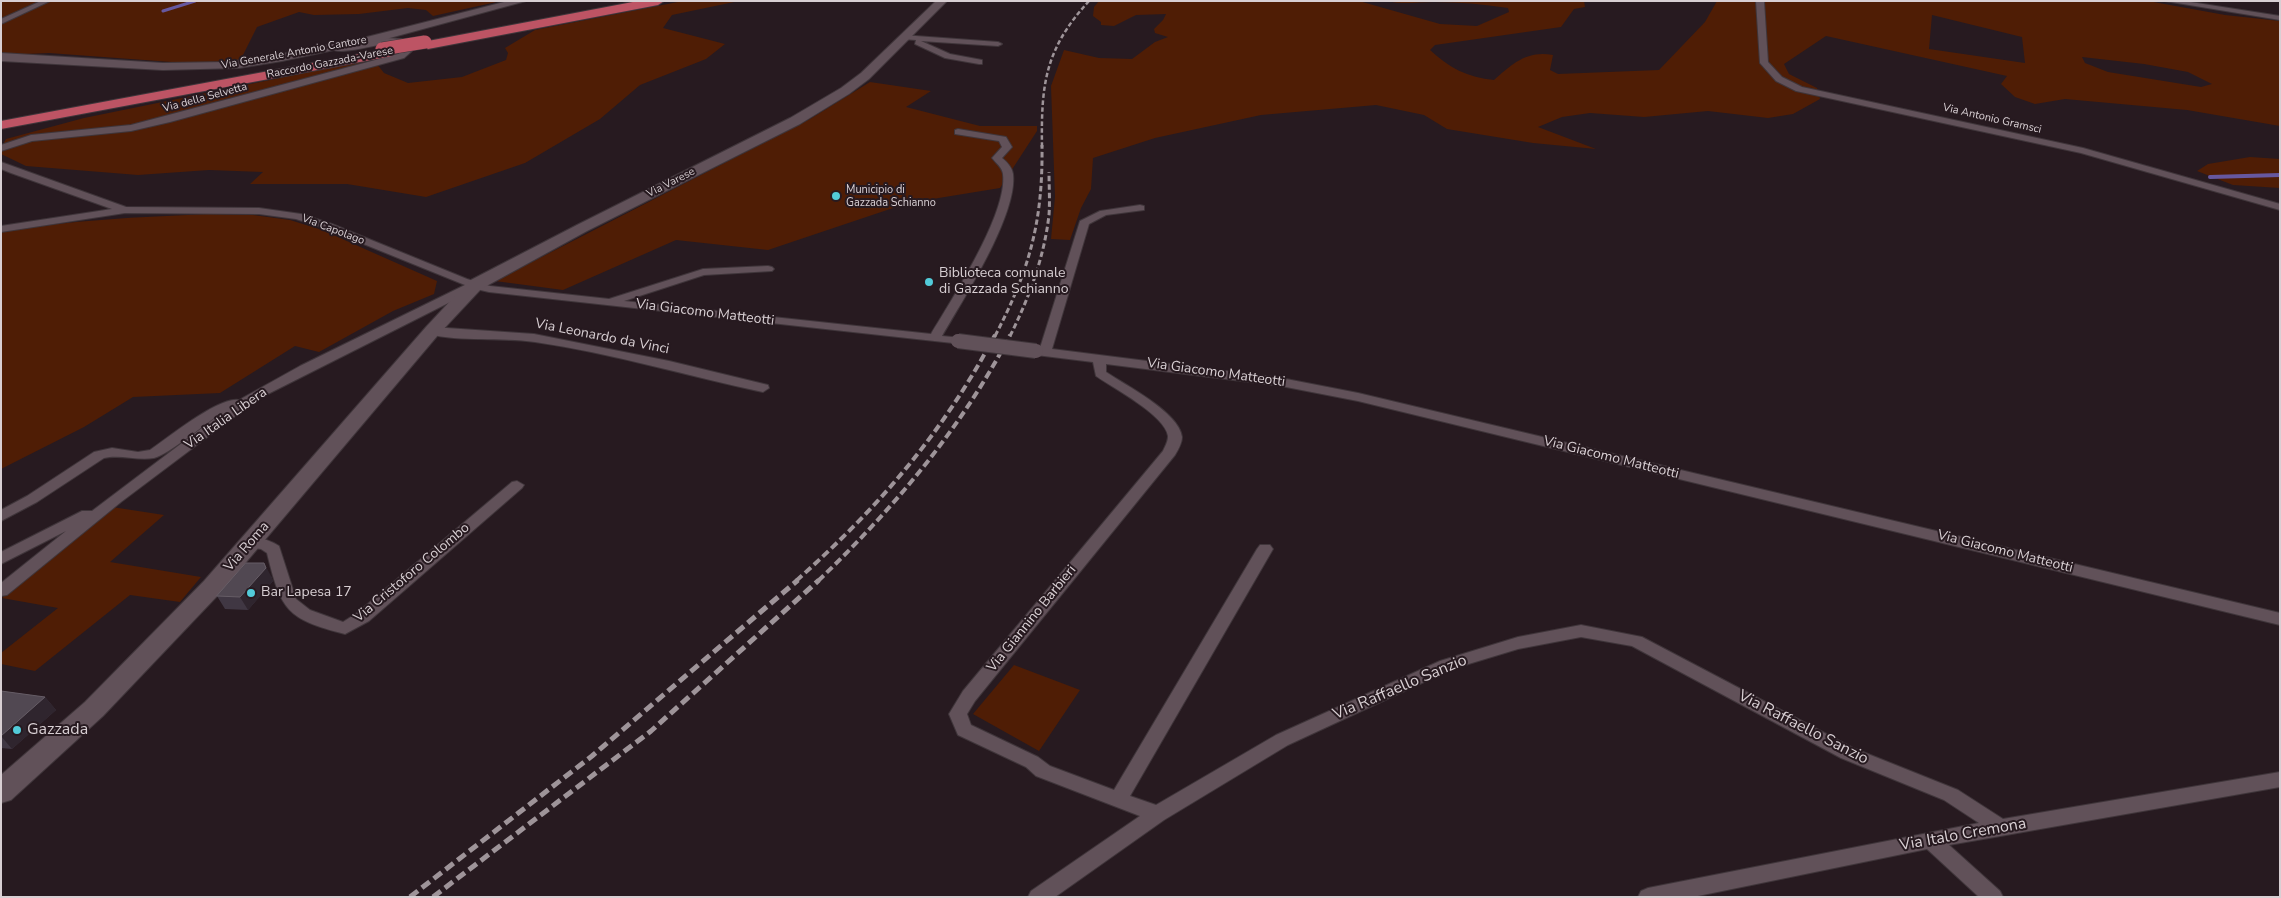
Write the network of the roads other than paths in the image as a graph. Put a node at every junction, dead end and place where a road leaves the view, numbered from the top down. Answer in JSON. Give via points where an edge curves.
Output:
{"nodes":[{"id":1,"x":46,"y":1,"type":"edge"},
{"id":2,"x":521,"y":1,"type":"edge"},
{"id":3,"x":640,"y":1,"type":"edge"},
{"id":4,"x":658,"y":1,"type":"edge"},
{"id":5,"x":942,"y":1,"type":"edge"},
{"id":6,"x":1760,"y":1,"type":"edge"},
{"id":7,"x":2168,"y":1,"type":"edge"},
{"id":8,"x":2280,"y":18,"type":"edge"},
{"id":9,"x":1,"y":22,"type":"edge"},
{"id":10,"x":904,"y":39,"type":"junction"},
{"id":11,"x":426,"y":43,"type":"junction"},
{"id":12,"x":998,"y":44,"type":"dead end"},
{"id":13,"x":333,"y":48,"type":"junction"},
{"id":14,"x":385,"y":51,"type":"junction"},
{"id":15,"x":1,"y":58,"type":"edge"},
{"id":16,"x":979,"y":62,"type":"dead end"},
{"id":17,"x":1,"y":120,"type":"edge"},
{"id":18,"x":1,"y":125,"type":"edge"},
{"id":19,"x":958,"y":132,"type":"dead end"},
{"id":20,"x":1,"y":148,"type":"edge"},
{"id":21,"x":1,"y":165,"type":"edge"},
{"id":22,"x":2280,"y":207,"type":"edge"},
{"id":23,"x":1140,"y":208,"type":"dead end"},
{"id":24,"x":125,"y":210,"type":"junction"},
{"id":25,"x":1,"y":229,"type":"edge"},
{"id":26,"x":768,"y":269,"type":"dead end"},
{"id":27,"x":475,"y":284,"type":"junction"},
{"id":28,"x":609,"y":302,"type":"junction"},
{"id":29,"x":432,"y":331,"type":"junction"},
{"id":30,"x":936,"y":338,"type":"junction"},
{"id":31,"x":1041,"y":351,"type":"junction"},
{"id":32,"x":1100,"y":358,"type":"junction"},
{"id":33,"x":763,"y":388,"type":"dead end"},
{"id":34,"x":253,"y":396,"type":"junction"},
{"id":35,"x":518,"y":485,"type":"dead end"},
{"id":36,"x":116,"y":499,"type":"junction"},
{"id":37,"x":1,"y":516,"type":"edge"},
{"id":38,"x":252,"y":543,"type":"junction"},
{"id":39,"x":1265,"y":549,"type":"dead end"},
{"id":40,"x":1,"y":559,"type":"edge"},
{"id":41,"x":1,"y":591,"type":"edge"},
{"id":42,"x":2280,"y":619,"type":"edge"},
{"id":43,"x":2280,"y":779,"type":"edge"},
{"id":44,"x":2,"y":791,"type":"edge"},
{"id":45,"x":1118,"y":800,"type":"junction"},
{"id":46,"x":1157,"y":814,"type":"junction"},
{"id":47,"x":2002,"y":828,"type":"junction"},
{"id":48,"x":1930,"y":840,"type":"junction"},
{"id":49,"x":1038,"y":897,"type":"edge"},
{"id":50,"x":1648,"y":897,"type":"edge"},
{"id":51,"x":1993,"y":897,"type":"edge"}],
"edges":[{"from":1,"to":9,"type":"street"},
{"from":2,"to":13,"type":"main road","name":"Via Generale Antonio Cantore"},
{"from":3,"to":11,"type":"highway","name":"Raccordo Gazzada-Varese"},
{"from":4,"to":11,"type":"highway","name":"Raccordo Gazzada-Varese"},
{"from":5,"to":10,"type":"main road","name":"Via Varese"},
{"from":6,"to":22,"type":"street","name":"Via Antonio Gramsci","via":[[1764,63],[1780,79],[1799,90],[2083,151]]},
{"from":7,"to":8,"type":"street"},
{"from":10,"to":12,"type":"street"},
{"from":10,"to":16,"type":"street","via":[[919,42],[948,56]]},
{"from":10,"to":27,"type":"main road","name":"Via Varese","via":[[845,91],[795,121]]},
{"from":11,"to":14,"type":"highway","name":"Raccordo Gazzada-Varese"},
{"from":13,"to":15,"type":"main road","name":"Via Generale Antonio Cantore","via":[[244,64],[195,67]]},
{"from":13,"to":20,"type":"street","name":"Via della Selvetta","via":[[398,40],[408,52],[170,119],[131,128],[31,138]]},
{"from":14,"to":17,"type":"highway","name":"Raccordo Gazzada-Varese"},
{"from":14,"to":18,"type":"highway","name":"Raccordo Gazzada-Varese"},
{"from":19,"to":30,"type":"street","via":[[1003,139],[1007,147],[997,158],[1006,166],[1008,175],[1005,200]]},
{"from":21,"to":24,"type":"street","name":"Via Capolago"},
{"from":23,"to":31,"type":"street","via":[[1093,215],[1084,223]]},
{"from":24,"to":25,"type":"street","name":"Via Capolago"},
{"from":24,"to":27,"type":"street","name":"Via Capolago","via":[[259,211],[297,216]]},
{"from":26,"to":28,"type":"street","via":[[703,272]]},
{"from":27,"to":28,"type":"street","name":"Via Giacomo Matteotti","via":[[489,289]]},
{"from":27,"to":29,"type":"main road","name":"Via Roma"},
{"from":27,"to":34,"type":"street","name":"Via Italia Libera"},
{"from":28,"to":30,"type":"street","name":"Via Giacomo Matteotti"},
{"from":29,"to":33,"type":"street","name":"Via Leonardo da Vinci","via":[[534,338]]},
{"from":29,"to":38,"type":"main road","name":"Via Roma"},
{"from":30,"to":31,"type":"street","name":"Via Giacomo Matteotti","bridge":true},
{"from":31,"to":32,"type":"street","name":"Via Giacomo Matteotti"},
{"from":32,"to":42,"type":"street","name":"Via Giacomo Matteotti","via":[[1281,382],[1358,396]]},
{"from":32,"to":45,"type":"street","name":"Via Giannino Barbieri","via":[[1100,373],[1163,416],[1172,425],[1176,438],[1170,452],[969,696],[958,714],[964,730],[1032,762],[1043,771]]},
{"from":34,"to":36,"type":"street","name":"Via Italia Libera"},
{"from":34,"to":37,"type":"street","via":[[217,410],[154,454],[98,454]]},
{"from":35,"to":38,"type":"street","name":"Via Cristoforo Colombo","via":[[345,628],[296,609],[286,595],[274,550],[264,544]]},
{"from":36,"to":40,"type":"street"},
{"from":36,"to":41,"type":"street","name":"Via Italia Libera"},
{"from":38,"to":44,"type":"main road","name":"Via Roma","via":[[94,709]]},
{"from":39,"to":45,"type":"street"},
{"from":43,"to":47,"type":"street","name":"Via Italo Cremona"},
{"from":45,"to":46,"type":"street","name":"Via Giannino Barbieri"},
{"from":46,"to":47,"type":"street","name":"Via Raffaello Sanzio","via":[[1282,740],[1446,666],[1518,642],[1581,631],[1636,641],[1846,753],[1951,795]]},
{"from":46,"to":49,"type":"street","name":"Via Raffaello Sanzio"},
{"from":47,"to":48,"type":"street","name":"Via Italo Cremona"},
{"from":48,"to":50,"type":"street","name":"Via Italo Cremona"},
{"from":48,"to":51,"type":"street"}]}
